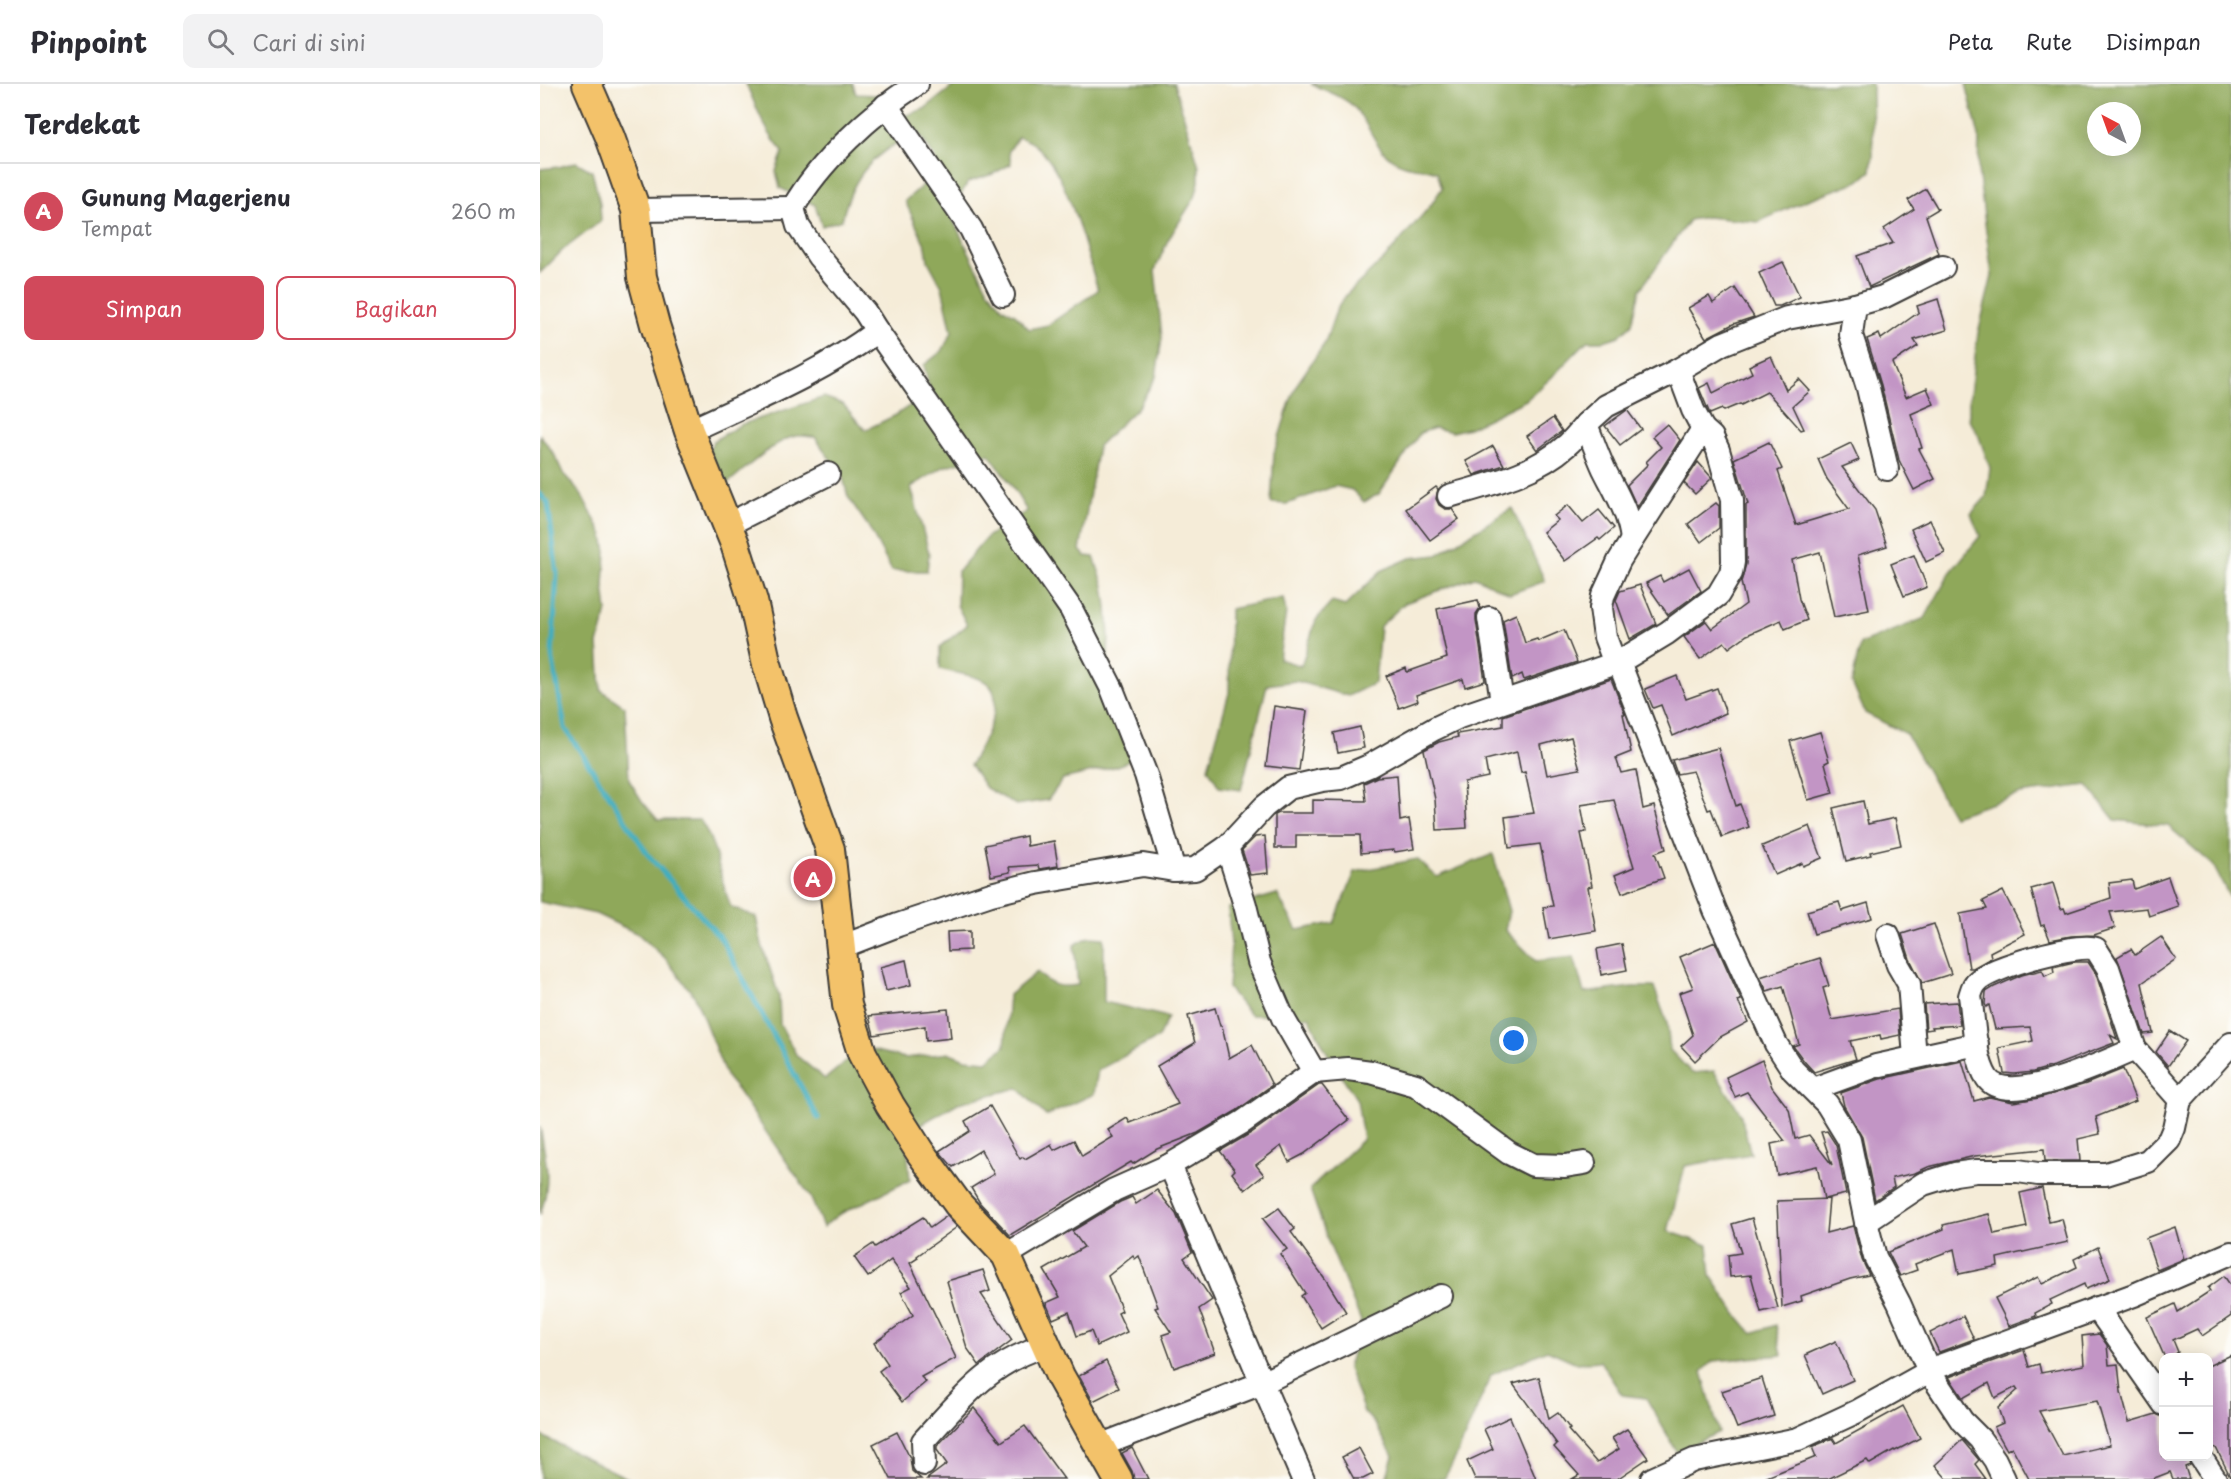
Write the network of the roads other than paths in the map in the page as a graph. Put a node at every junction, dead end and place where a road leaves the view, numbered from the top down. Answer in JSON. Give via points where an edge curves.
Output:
{"nodes":[{"id":1,"x":587,"y":84,"type":"edge"},
{"id":2,"x":917,"y":84,"type":"edge"},
{"id":3,"x":886,"y":105,"type":"junction"},
{"id":4,"x":793,"y":208,"type":"junction"},
{"id":5,"x":636,"y":210,"type":"junction"},
{"id":6,"x":1943,"y":267,"type":"dead end"},
{"id":7,"x":1003,"y":295,"type":"dead end"},
{"id":8,"x":1855,"y":305,"type":"junction"},
{"id":9,"x":877,"y":331,"type":"junction"},
{"id":10,"x":1678,"y":370,"type":"junction"},
{"id":11,"x":1586,"y":424,"type":"junction"},
{"id":12,"x":1703,"y":429,"type":"junction"},
{"id":13,"x":689,"y":431,"type":"junction"},
{"id":14,"x":1887,"y":469,"type":"dead end"},
{"id":15,"x":828,"y":474,"type":"dead end"},
{"id":16,"x":1449,"y":496,"type":"dead end"},
{"id":17,"x":727,"y":525,"type":"junction"},
{"id":18,"x":1632,"y":540,"type":"junction"},
{"id":19,"x":1489,"y":618,"type":"dead end"},
{"id":20,"x":1619,"y":662,"type":"junction"},
{"id":21,"x":1502,"y":701,"type":"junction"},
{"id":22,"x":1227,"y":847,"type":"junction"},
{"id":23,"x":1174,"y":870,"type":"junction"},
{"id":24,"x":1888,"y":935,"type":"dead end"},
{"id":25,"x":841,"y":947,"type":"junction"},
{"id":26,"x":1977,"y":1044,"type":"junction"},
{"id":27,"x":2231,"y":1044,"type":"edge"},
{"id":28,"x":2135,"y":1049,"type":"junction"},
{"id":29,"x":1915,"y":1057,"type":"junction"},
{"id":30,"x":1314,"y":1072,"type":"junction"},
{"id":31,"x":1814,"y":1089,"type":"junction"},
{"id":32,"x":2180,"y":1100,"type":"junction"},
{"id":33,"x":1584,"y":1163,"type":"dead end"},
{"id":34,"x":1170,"y":1165,"type":"junction"},
{"id":35,"x":1866,"y":1222,"type":"junction"},
{"id":36,"x":2231,"y":1253,"type":"edge"},
{"id":37,"x":1006,"y":1256,"type":"junction"},
{"id":38,"x":1441,"y":1296,"type":"dead end"},
{"id":39,"x":2097,"y":1308,"type":"junction"},
{"id":40,"x":1046,"y":1345,"type":"junction"},
{"id":41,"x":1929,"y":1371,"type":"junction"},
{"id":42,"x":1262,"y":1383,"type":"junction"},
{"id":43,"x":2159,"y":1398,"type":"edge"},
{"id":44,"x":1099,"y":1446,"type":"junction"},
{"id":45,"x":2203,"y":1461,"type":"edge"},
{"id":46,"x":924,"y":1464,"type":"dead end"},
{"id":47,"x":1118,"y":1479,"type":"edge"},
{"id":48,"x":1303,"y":1479,"type":"edge"},
{"id":49,"x":1652,"y":1479,"type":"edge"},
{"id":50,"x":2004,"y":1479,"type":"edge"},
{"id":51,"x":2215,"y":1479,"type":"edge"}],
"edges":[{"from":1,"to":5,"type":"main road"},
{"from":2,"to":3,"type":"street"},
{"from":3,"to":4,"type":"street","via":[[844,145]]},
{"from":3,"to":7,"type":"street","via":[[971,229]]},
{"from":4,"to":5,"type":"street"},
{"from":4,"to":9,"type":"street","via":[[798,226],[819,257]]},
{"from":5,"to":13,"type":"main road","via":[[642,277]]},
{"from":6,"to":8,"type":"street","via":[[1883,297]]},
{"from":8,"to":10,"type":"street","via":[[1788,318],[1722,344]]},
{"from":8,"to":14,"type":"street","via":[[1851,335]]},
{"from":9,"to":13,"type":"street","via":[[795,381]]},
{"from":9,"to":23,"type":"street","via":[[1071,609],[1112,689],[1146,775]]},
{"from":10,"to":11,"type":"street","via":[[1606,406]]},
{"from":10,"to":12,"type":"street"},
{"from":11,"to":16,"type":"street","via":[[1567,446],[1545,460],[1518,474]]},
{"from":11,"to":18,"type":"street","via":[[1622,501]]},
{"from":12,"to":18,"type":"street"},
{"from":12,"to":20,"type":"street","via":[[1718,450],[1732,500],[1731,573],[1718,595]]},
{"from":13,"to":17,"type":"main road"},
{"from":15,"to":17,"type":"street"},
{"from":17,"to":25,"type":"main road","via":[[753,601],[783,718],[830,849]]},
{"from":18,"to":20,"type":"street","via":[[1609,582],[1601,608],[1605,638]]},
{"from":19,"to":21,"type":"street"},
{"from":20,"to":21,"type":"street"},
{"from":20,"to":31,"type":"street","via":[[1736,960],[1784,1058]]},
{"from":21,"to":22,"type":"street","via":[[1434,729],[1341,778],[1288,788],[1264,807]]},
{"from":22,"to":23,"type":"street","via":[[1195,869]]},
{"from":22,"to":30,"type":"street","via":[[1259,962],[1282,1018]]},
{"from":23,"to":25,"type":"street","via":[[1143,865],[1036,883],[929,914]]},
{"from":24,"to":29,"type":"street","via":[[1909,984]]},
{"from":25,"to":37,"type":"main road","via":[[847,1005],[862,1053],[920,1152],[958,1204]]},
{"from":26,"to":28,"type":"street","via":[[1987,1078],[1999,1088],[2037,1086],[2096,1067]]},
{"from":26,"to":28,"type":"street","via":[[1970,996],[1977,981],[2049,954],[2090,947],[2096,949],[2108,968]]},
{"from":26,"to":29,"type":"street"},
{"from":27,"to":32,"type":"street"},
{"from":28,"to":32,"type":"street"},
{"from":29,"to":31,"type":"street","via":[[1876,1066]]},
{"from":30,"to":33,"type":"street","via":[[1348,1069],[1416,1085],[1509,1153],[1533,1165]]},
{"from":30,"to":34,"type":"street","via":[[1243,1122]]},
{"from":31,"to":35,"type":"street","via":[[1848,1140]]},
{"from":32,"to":35,"type":"street","via":[[2169,1140],[2148,1161],[2106,1174],[1955,1174],[1923,1184]]},
{"from":34,"to":37,"type":"street","via":[[1114,1190]]},
{"from":34,"to":42,"type":"street"},
{"from":35,"to":41,"type":"street","via":[[1875,1257]]},
{"from":36,"to":39,"type":"street"},
{"from":37,"to":40,"type":"main road"},
{"from":38,"to":42,"type":"street"},
{"from":39,"to":41,"type":"street"},
{"from":39,"to":43,"type":"street"},
{"from":40,"to":44,"type":"main road"},
{"from":40,"to":46,"type":"street","via":[[988,1373],[965,1394],[923,1441]]},
{"from":41,"to":49,"type":"street","via":[[1798,1439],[1694,1460]]},
{"from":41,"to":50,"type":"street","via":[[1962,1421],[1995,1460]]},
{"from":42,"to":44,"type":"street"},
{"from":42,"to":48,"type":"street"},
{"from":44,"to":47,"type":"main road"},
{"from":45,"to":51,"type":"street"}]}
